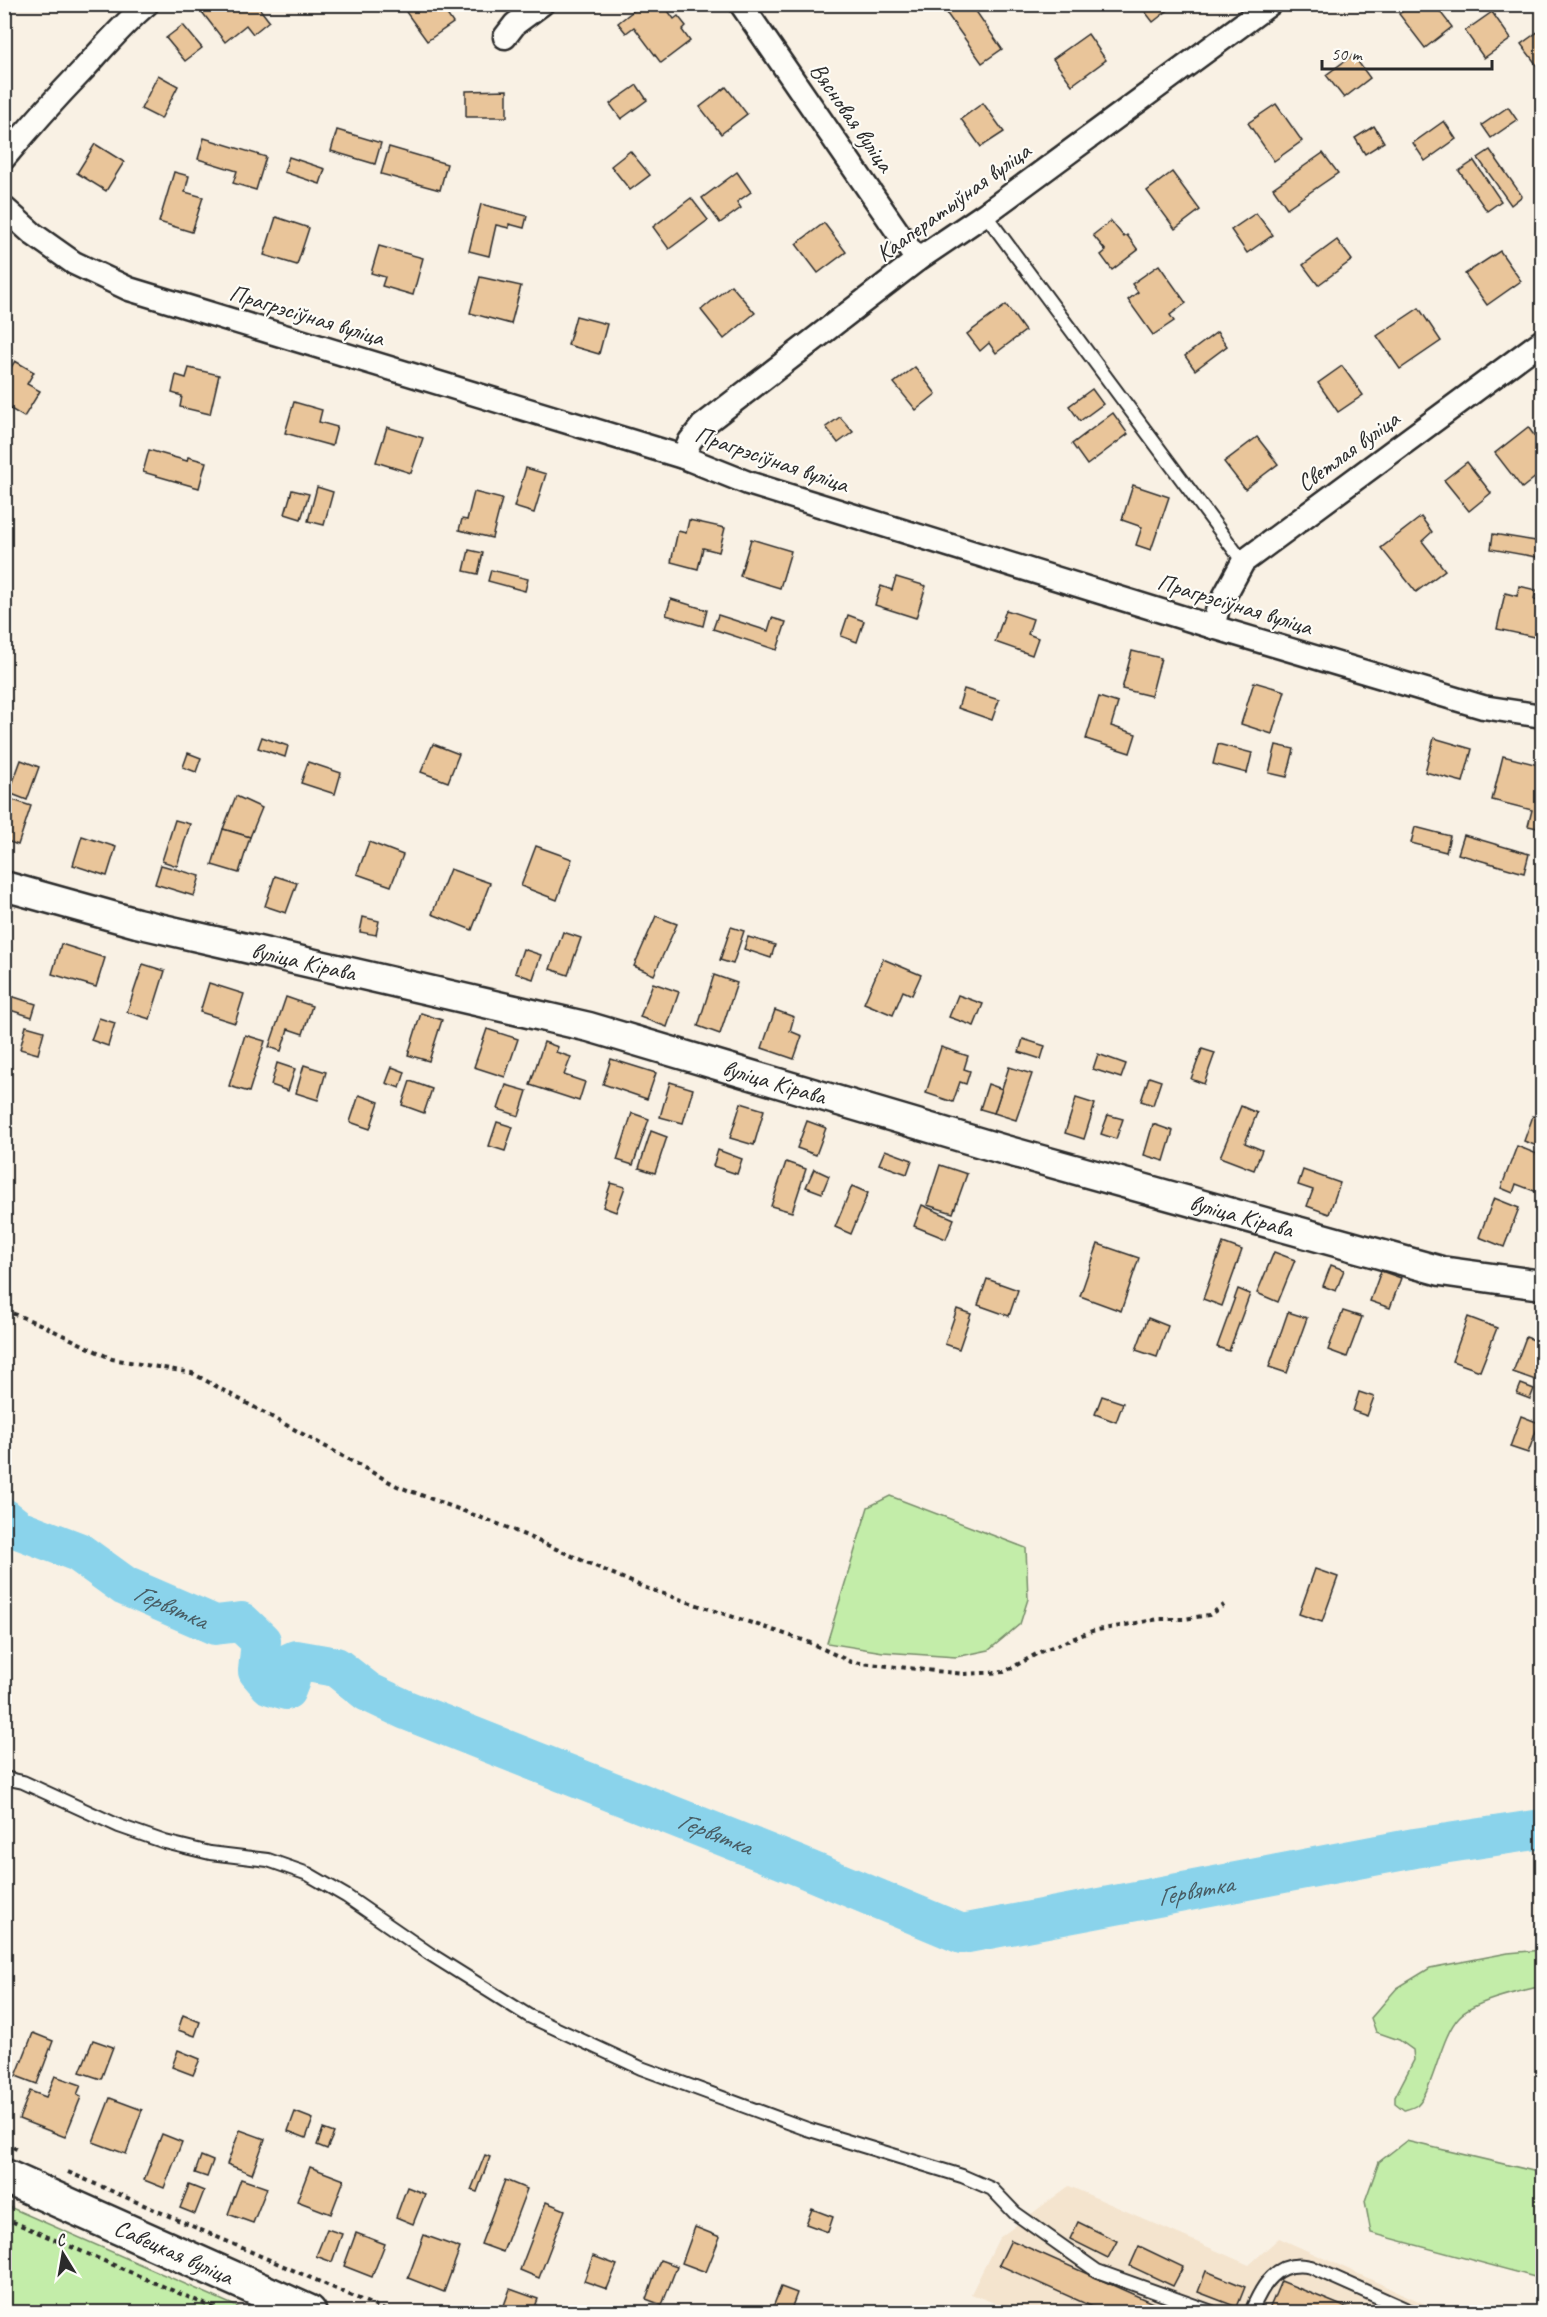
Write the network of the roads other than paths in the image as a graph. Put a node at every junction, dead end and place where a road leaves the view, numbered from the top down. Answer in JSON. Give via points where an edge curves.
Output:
{"nodes":[{"id":1,"x":147,"y":4,"type":"edge"},
{"id":2,"x":542,"y":4,"type":"edge"},
{"id":3,"x":741,"y":4,"type":"edge"},
{"id":4,"x":1270,"y":4,"type":"edge"},
{"id":5,"x":505,"y":37,"type":"dead end"},
{"id":6,"x":4,"y":158,"type":"edge"},
{"id":7,"x":4,"y":208,"type":"edge"},
{"id":8,"x":985,"y":214,"type":"junction"},
{"id":9,"x":917,"y":260,"type":"junction"},
{"id":10,"x":1542,"y":341,"type":"edge"},
{"id":11,"x":683,"y":458,"type":"junction"},
{"id":12,"x":1243,"y":562,"type":"junction"},
{"id":13,"x":1213,"y":627,"type":"junction"},
{"id":14,"x":1542,"y":716,"type":"edge"},
{"id":15,"x":4,"y":886,"type":"edge"},
{"id":16,"x":1542,"y":1286,"type":"edge"},
{"id":17,"x":4,"y":1778,"type":"edge"},
{"id":18,"x":15,"y":2165,"type":"edge"},
{"id":19,"x":309,"y":2313,"type":"edge"},
{"id":20,"x":1212,"y":2313,"type":"edge"},
{"id":21,"x":1251,"y":2313,"type":"edge"},
{"id":22,"x":1412,"y":2313,"type":"edge"}],
"edges":[{"from":1,"to":6,"type":"street"},
{"from":2,"to":5,"type":"street"},
{"from":3,"to":9,"type":"street","name":"Вясновая вуліца"},
{"from":4,"to":8,"type":"street","name":"Кааператыўная вуліца"},
{"from":7,"to":11,"type":"street","name":"Прагрэсіўная вуліца","via":[[74,263],[129,289]]},
{"from":8,"to":9,"type":"street","name":"Кааператыўная вуліца"},
{"from":8,"to":12,"type":"lane"},
{"from":9,"to":11,"type":"street","name":"Кааператыўная вуліца","via":[[702,426]]},
{"from":10,"to":12,"type":"street","name":"Светлая вуліца"},
{"from":11,"to":13,"type":"street","name":"Прагрэсіўная вуліца","via":[[759,486]]},
{"from":12,"to":13,"type":"street","name":"Светлая вуліца","via":[[1218,608]]},
{"from":13,"to":14,"type":"street","name":"Прагрэсіўная вуліца","via":[[1483,707]]},
{"from":15,"to":16,"type":"street","name":"вуліца Кірава","via":[[137,923],[589,1027],[1005,1150],[1441,1272]]},
{"from":17,"to":20,"type":"lane","via":[[23,1782],[119,1826],[165,1842],[268,1860],[309,1874],[529,2016],[641,2068],[807,2129],[962,2176],[992,2189],[1015,2213],[1096,2271]]},
{"from":18,"to":19,"type":"main road","name":"Савецкая вуліца"},
{"from":21,"to":22,"type":"lane","via":[[1269,2280],[1290,2265],[1300,2264]]}]}
